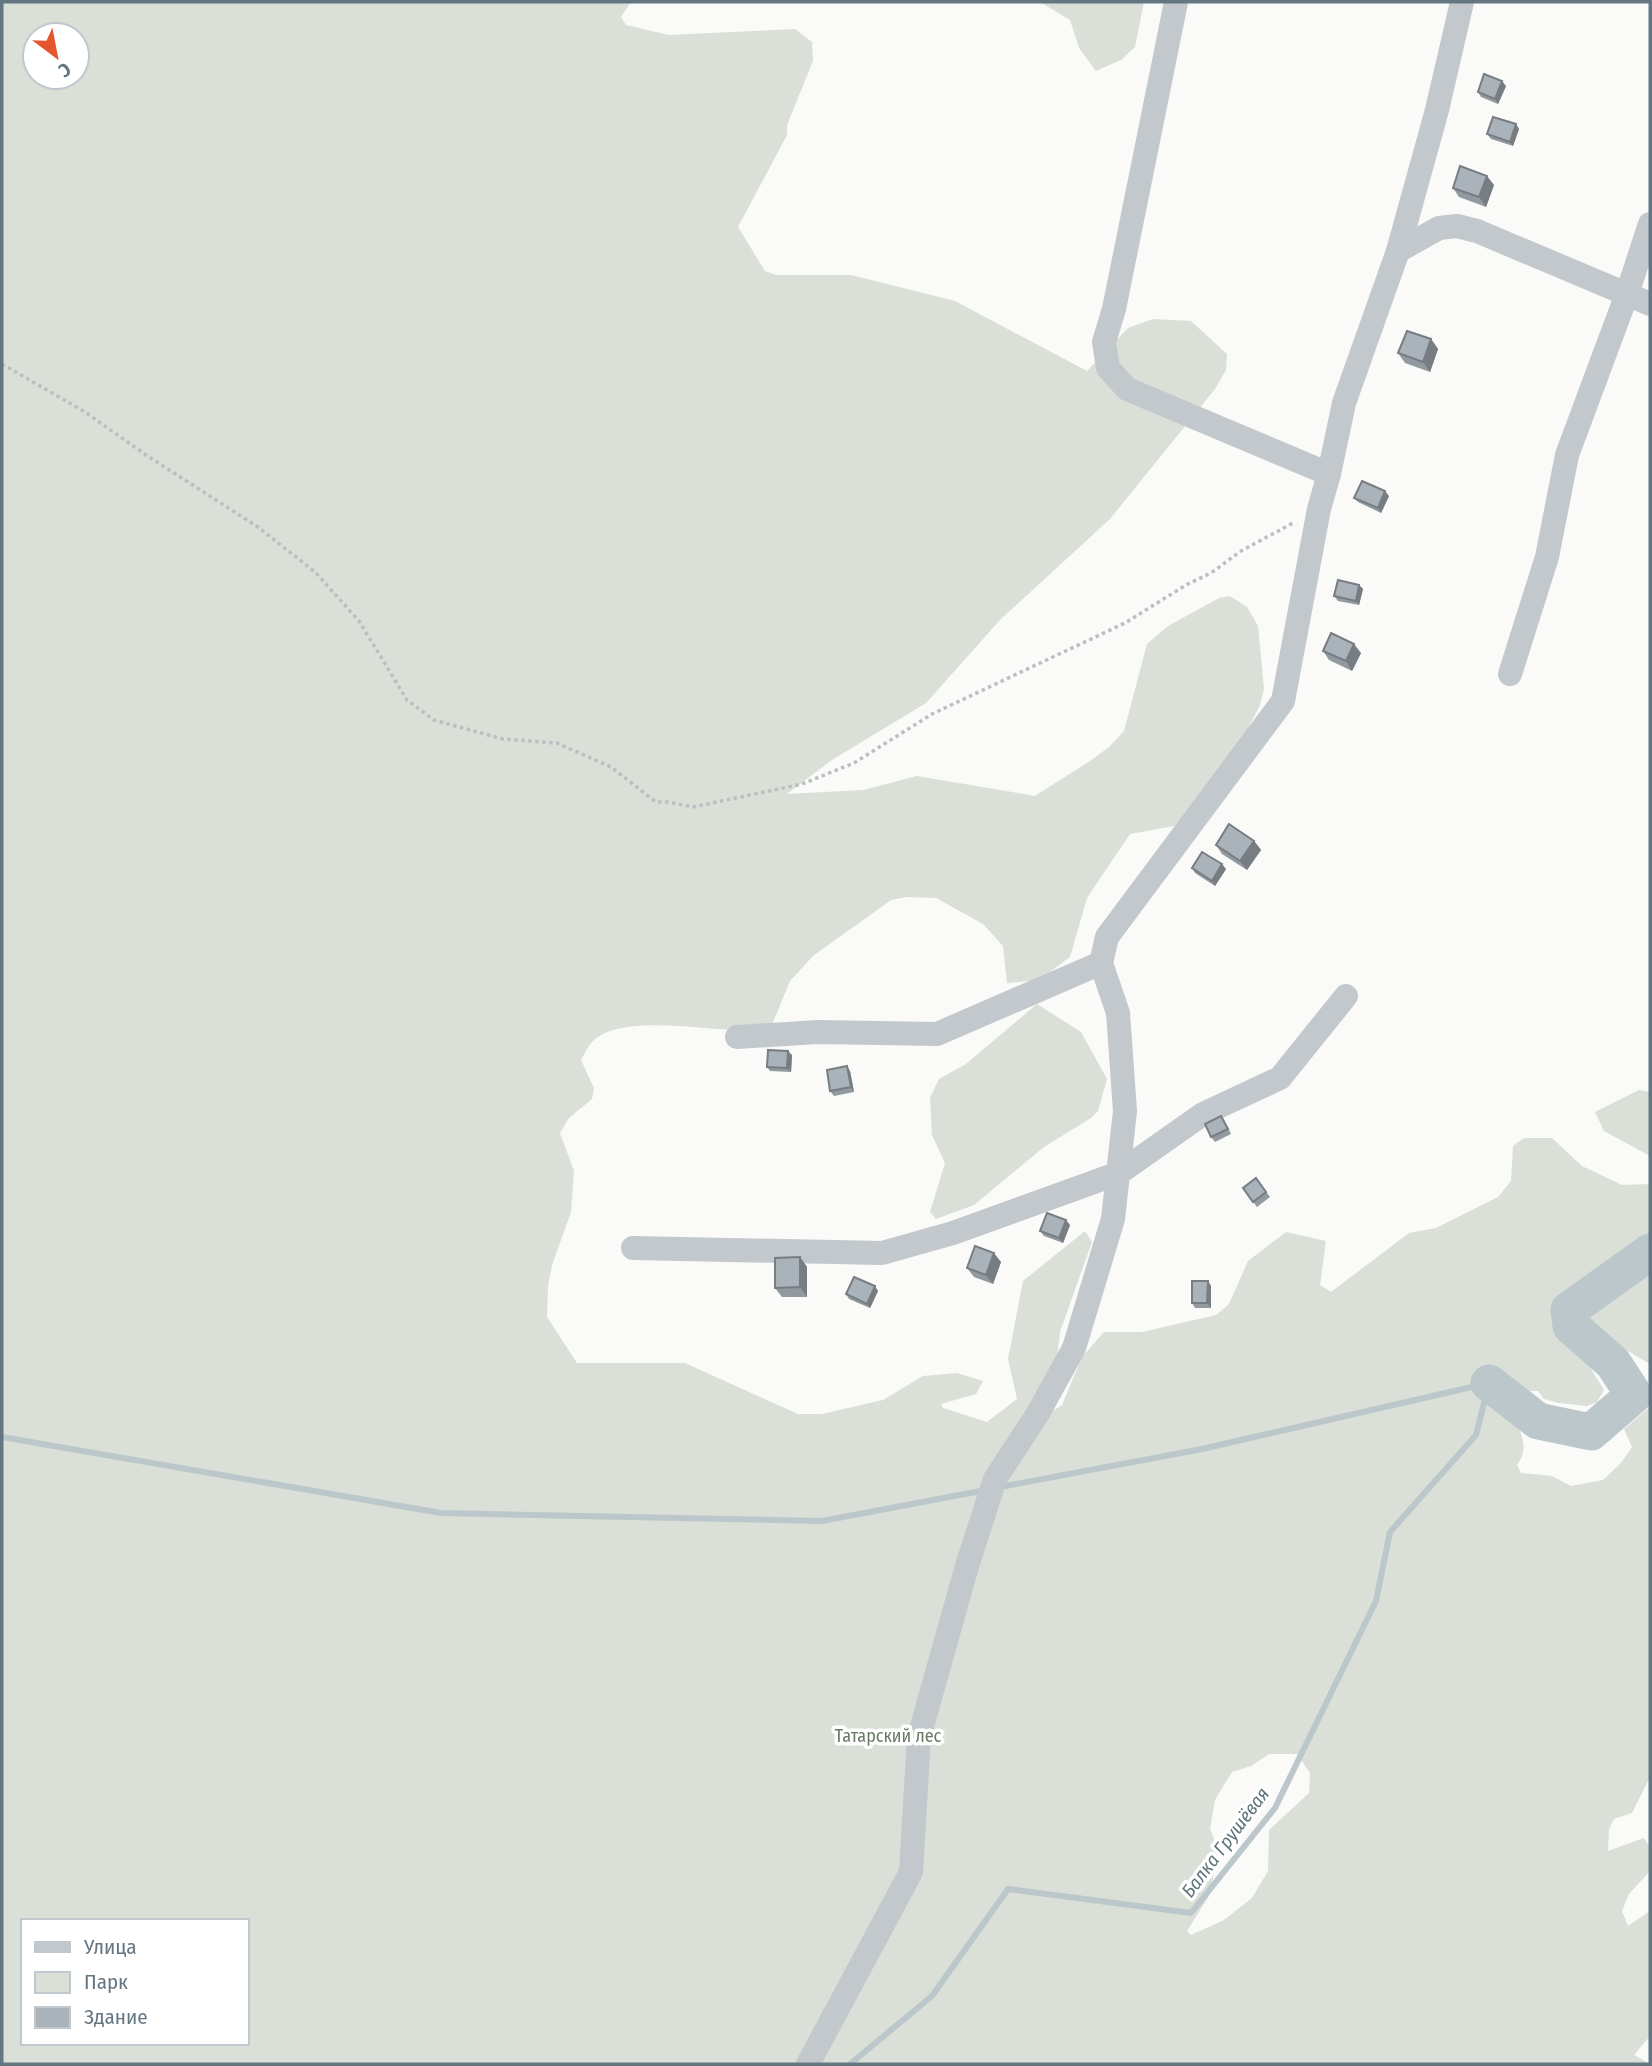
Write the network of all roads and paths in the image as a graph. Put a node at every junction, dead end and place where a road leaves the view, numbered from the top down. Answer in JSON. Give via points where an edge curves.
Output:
{"nodes":[{"id":1,"x":1176,"y":2,"type":"edge"},
{"id":2,"x":1462,"y":2,"type":"edge"},
{"id":3,"x":1650,"y":224,"type":"edge"},
{"id":4,"x":1398,"y":251,"type":"junction"},
{"id":5,"x":1627,"y":294,"type":"junction"},
{"id":6,"x":1650,"y":303,"type":"edge"},
{"id":7,"x":2,"y":364,"type":"edge"},
{"id":8,"x":1329,"y":474,"type":"junction"},
{"id":9,"x":1319,"y":509,"type":"junction"},
{"id":10,"x":1510,"y":674,"type":"dead end"},
{"id":11,"x":1101,"y":963,"type":"junction"},
{"id":12,"x":1346,"y":996,"type":"dead end"},
{"id":13,"x":737,"y":1037,"type":"dead end"},
{"id":14,"x":1119,"y":1173,"type":"junction"},
{"id":15,"x":633,"y":1248,"type":"dead end"},
{"id":16,"x":808,"y":2064,"type":"edge"}],
"edges":[{"from":1,"to":8,"type":"street","via":[[1104,342],[1108,368],[1127,389]]},
{"from":2,"to":4,"type":"street"},
{"from":3,"to":5,"type":"street"},
{"from":4,"to":5,"type":"street","via":[[1439,228],[1457,226]]},
{"from":4,"to":8,"type":"street","via":[[1344,403]]},
{"from":5,"to":6,"type":"street"},
{"from":5,"to":10,"type":"street","via":[[1567,455],[1546,557]]},
{"from":7,"to":9,"type":"path","via":[[85,412],[258,527],[315,572],[359,621],[407,700],[434,720],[503,739],[557,743],[611,767],[656,802],[693,807],[803,784],[854,764],[932,714],[1125,623]]},
{"from":8,"to":9,"type":"street"},
{"from":9,"to":11,"type":"street","via":[[1283,701],[1107,937]]},
{"from":11,"to":13,"type":"street","via":[[937,1034],[818,1032]]},
{"from":11,"to":14,"type":"street","via":[[1118,1013],[1125,1111]]},
{"from":12,"to":14,"type":"street","via":[[1280,1078],[1203,1114]]},
{"from":14,"to":15,"type":"street","via":[[953,1233],[882,1253]]},
{"from":14,"to":16,"type":"street","via":[[1113,1219],[1074,1348],[995,1479],[967,1566],[919,1737],[911,1872]]}]}
